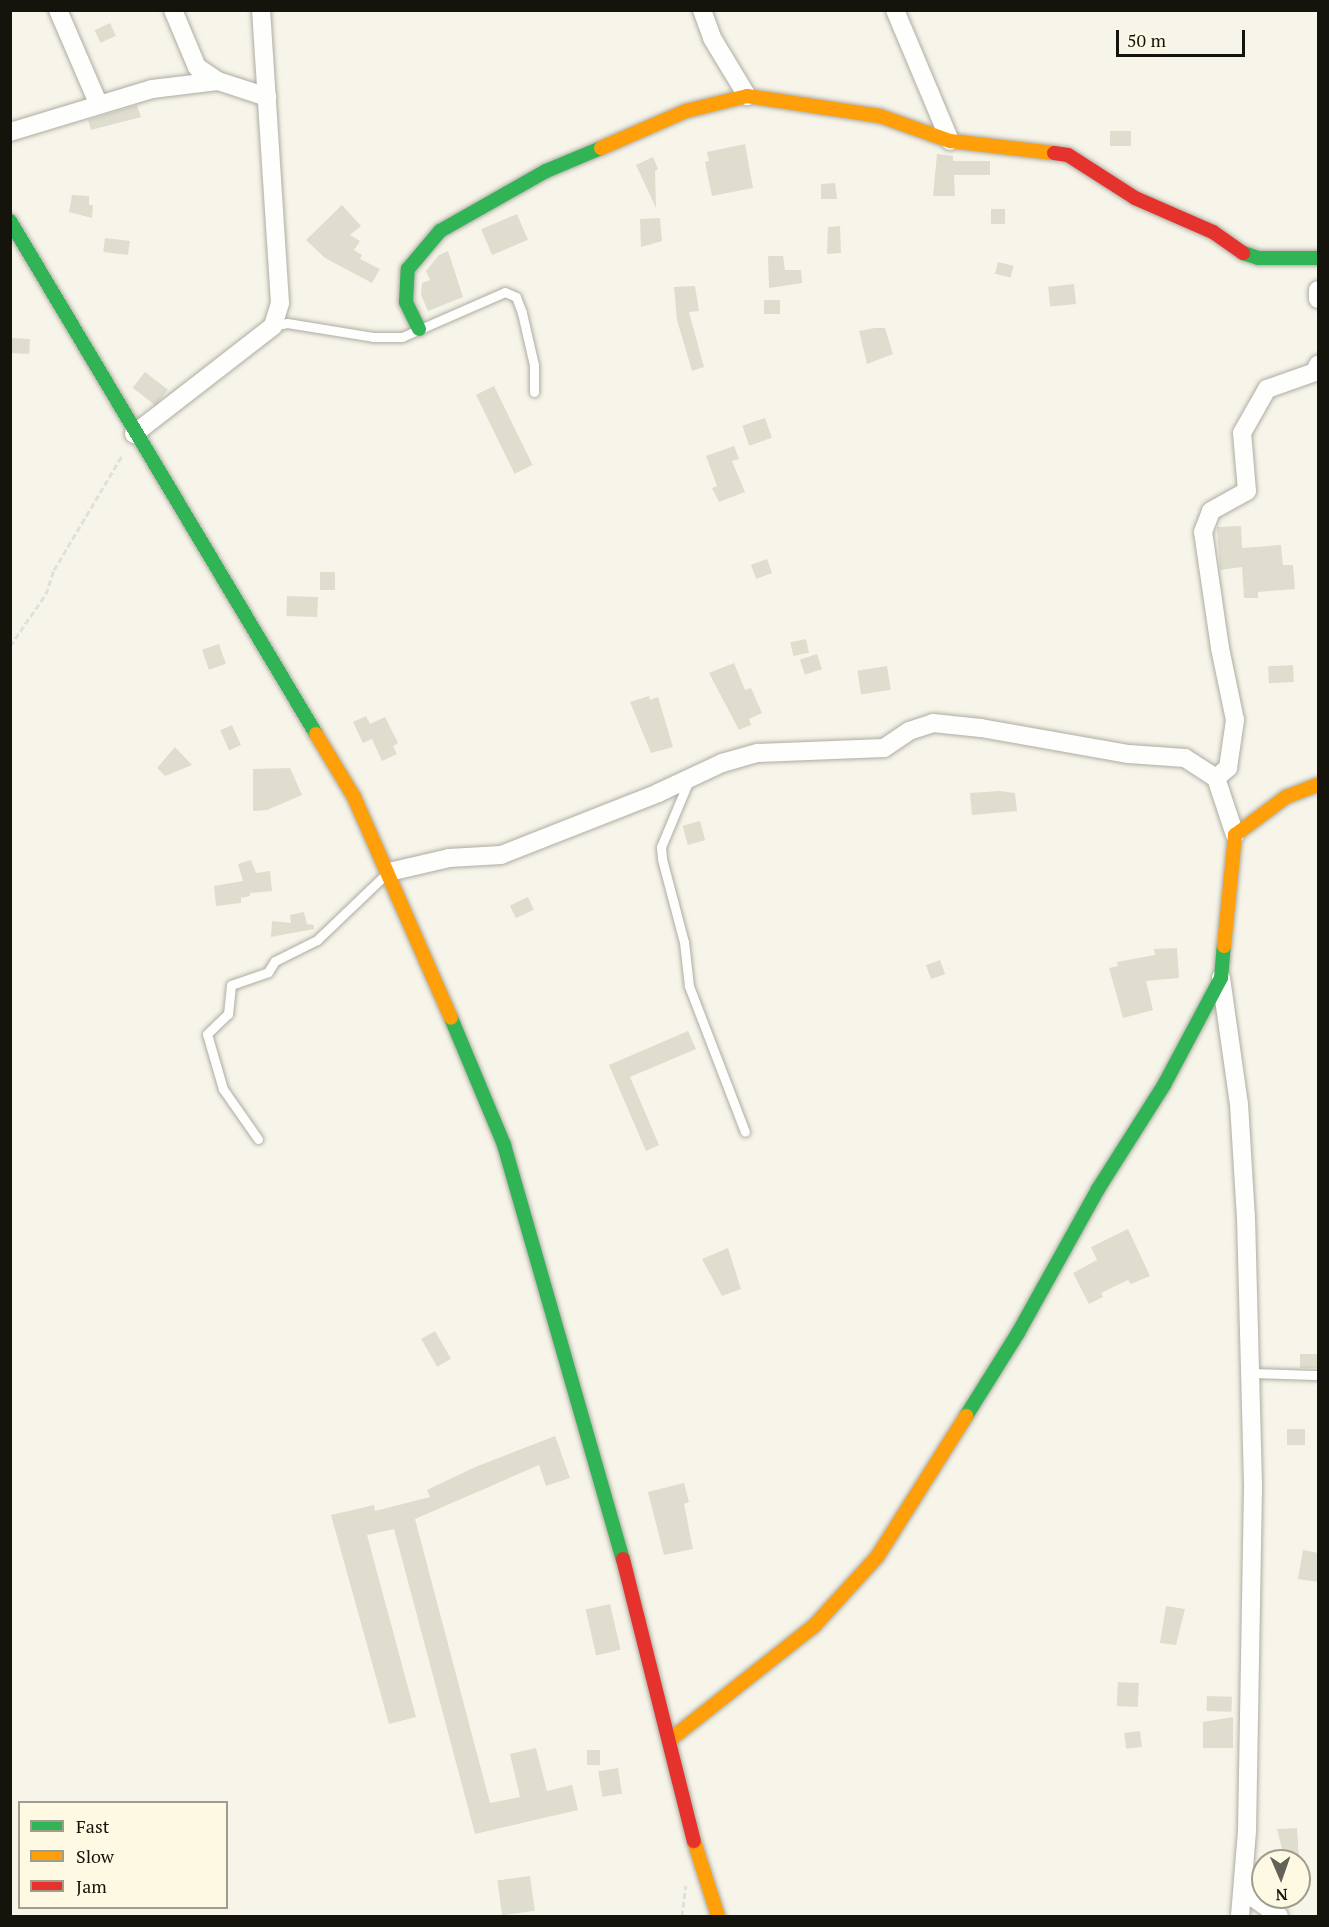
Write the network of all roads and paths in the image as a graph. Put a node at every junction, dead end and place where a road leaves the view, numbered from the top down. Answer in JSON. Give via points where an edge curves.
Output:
{"nodes":[{"id":1,"x":58,"y":10,"type":"edge"},
{"id":2,"x":173,"y":10,"type":"edge"},
{"id":3,"x":261,"y":10,"type":"edge"},
{"id":4,"x":702,"y":10,"type":"edge"},
{"id":5,"x":895,"y":10,"type":"edge"},
{"id":6,"x":218,"y":81,"type":"junction"},
{"id":7,"x":747,"y":96,"type":"junction"},
{"id":8,"x":267,"y":97,"type":"junction"},
{"id":9,"x":99,"y":105,"type":"junction"},
{"id":10,"x":10,"y":132,"type":"edge"},
{"id":11,"x":950,"y":141,"type":"junction"},
{"id":12,"x":10,"y":221,"type":"edge"},
{"id":13,"x":1318,"y":258,"type":"edge"},
{"id":14,"x":1318,"y":290,"type":"edge"},
{"id":15,"x":1318,"y":299,"type":"edge"},
{"id":16,"x":273,"y":326,"type":"junction"},
{"id":17,"x":419,"y":329,"type":"junction"},
{"id":18,"x":1318,"y":365,"type":"edge"},
{"id":19,"x":534,"y":392,"type":"dead end"},
{"id":20,"x":134,"y":434,"type":"junction"},
{"id":21,"x":10,"y":646,"type":"edge"},
{"id":22,"x":1216,"y":778,"type":"junction"},
{"id":23,"x":689,"y":780,"type":"junction"},
{"id":24,"x":1318,"y":785,"type":"edge"},
{"id":25,"x":1235,"y":835,"type":"junction"},
{"id":26,"x":389,"y":872,"type":"junction"},
{"id":27,"x":1221,"y":978,"type":"junction"},
{"id":28,"x":745,"y":1132,"type":"dead end"},
{"id":29,"x":258,"y":1139,"type":"dead end"},
{"id":30,"x":1250,"y":1373,"type":"junction"},
{"id":31,"x":1318,"y":1375,"type":"edge"},
{"id":32,"x":671,"y":1739,"type":"junction"},
{"id":33,"x":1244,"y":1891,"type":"junction"},
{"id":34,"x":718,"y":1917,"type":"edge"},
{"id":35,"x":1240,"y":1917,"type":"edge"},
{"id":36,"x":1279,"y":1917,"type":"edge"}],
"edges":[{"from":1,"to":9,"type":"street"},
{"from":2,"to":6,"type":"street","via":[[197,67]]},
{"from":3,"to":8,"type":"street"},
{"from":4,"to":7,"type":"street","via":[[712,38]]},
{"from":5,"to":11,"type":"street"},
{"from":6,"to":8,"type":"street"},
{"from":6,"to":9,"type":"street","via":[[152,89]]},
{"from":7,"to":11,"type":"street","via":[[880,116]]},
{"from":7,"to":17,"type":"street","via":[[686,111],[546,171],[440,231],[408,269],[406,302]]},
{"from":8,"to":16,"type":"street","via":[[280,303]]},
{"from":9,"to":10,"type":"street"},
{"from":11,"to":13,"type":"street","via":[[1068,155],[1135,198],[1213,232],[1239,252],[1258,258]]},
{"from":12,"to":20,"type":"street","via":[[88,346]]},
{"from":14,"to":15,"type":"street"},
{"from":16,"to":17,"type":"lane","via":[[287,323],[372,337],[402,337]]},
{"from":16,"to":20,"type":"street"},
{"from":17,"to":19,"type":"lane","via":[[505,292],[516,297],[534,365]]},
{"from":18,"to":22,"type":"street","via":[[1315,372],[1267,389],[1242,433],[1247,491],[1210,512],[1203,532],[1235,720],[1228,768]]},
{"from":20,"to":21,"type":"path","via":[[54,570],[46,594]]},
{"from":20,"to":26,"type":"street","via":[[354,797]]},
{"from":22,"to":23,"type":"street","via":[[1185,758],[1129,754],[933,723],[909,731],[884,748],[758,753],[722,763]]},
{"from":22,"to":25,"type":"street"},
{"from":23,"to":26,"type":"street","via":[[501,855],[449,858]]},
{"from":23,"to":28,"type":"lane","via":[[661,847],[662,859],[684,942],[689,986]]},
{"from":24,"to":25,"type":"street","via":[[1286,797]]},
{"from":25,"to":27,"type":"street","via":[[1230,853]]},
{"from":26,"to":29,"type":"lane","via":[[317,940],[275,961],[268,972],[231,985],[228,1014],[207,1034],[223,1089]]},
{"from":26,"to":32,"type":"street","via":[[504,1145],[566,1368],[604,1486]]},
{"from":27,"to":30,"type":"street","via":[[1239,1104]]},
{"from":27,"to":32,"type":"street","via":[[1164,1085],[1098,1189],[1018,1332],[877,1557],[814,1626]]},
{"from":30,"to":31,"type":"lane"},
{"from":30,"to":33,"type":"street","via":[[1253,1488]]},
{"from":32,"to":34,"type":"street","via":[[680,1796]]},
{"from":33,"to":35,"type":"street"},
{"from":33,"to":36,"type":"street"}]}
